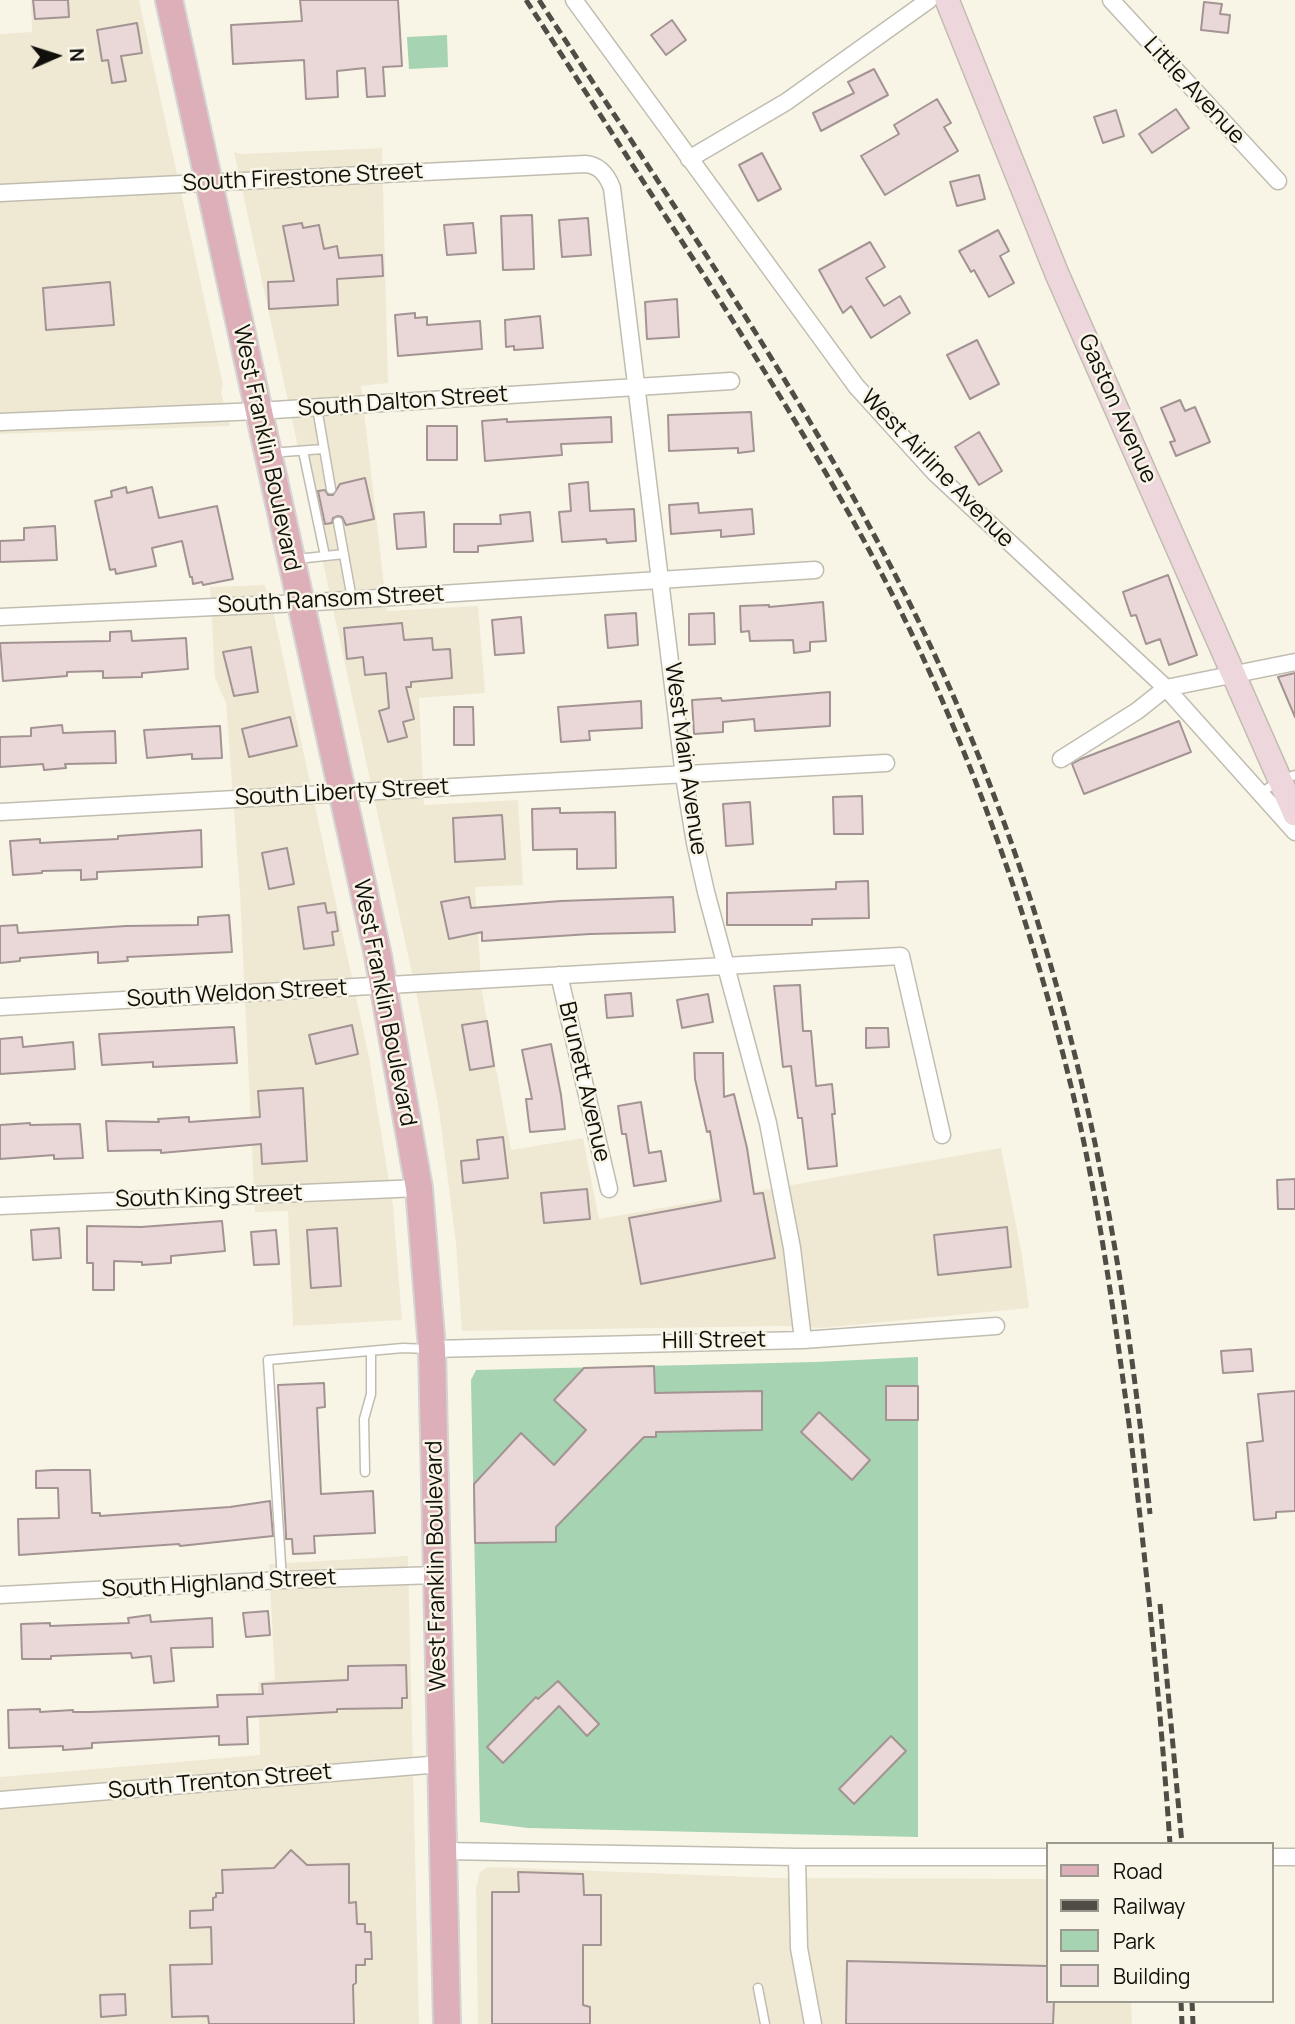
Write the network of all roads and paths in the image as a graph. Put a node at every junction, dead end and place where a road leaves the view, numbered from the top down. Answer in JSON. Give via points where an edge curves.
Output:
{"nodes":[{"id":1,"x":169,"y":0,"type":"edge"},
{"id":2,"x":574,"y":0,"type":"edge"},
{"id":3,"x":929,"y":0,"type":"edge"},
{"id":4,"x":947,"y":0,"type":"edge"},
{"id":5,"x":1111,"y":0,"type":"edge"},
{"id":6,"x":689,"y":159,"type":"junction"},
{"id":7,"x":603,"y":172,"type":"joint"},
{"id":8,"x":1278,"y":181,"type":"dead end"},
{"id":9,"x":208,"y":183,"type":"junction"},
{"id":10,"x":0,"y":192,"type":"edge"},
{"id":11,"x":731,"y":381,"type":"dead end"},
{"id":12,"x":638,"y":387,"type":"junction"},
{"id":13,"x":317,"y":408,"type":"junction"},
{"id":14,"x":258,"y":411,"type":"junction"},
{"id":15,"x":0,"y":422,"type":"edge"},
{"id":16,"x":323,"y":449,"type":"junction"},
{"id":17,"x":303,"y":451,"type":"junction"},
{"id":18,"x":267,"y":454,"type":"junction"},
{"id":19,"x":331,"y":489,"type":"dead end"},
{"id":20,"x":338,"y":522,"type":"dead end"},
{"id":21,"x":344,"y":554,"type":"junction"},
{"id":22,"x":325,"y":556,"type":"junction"},
{"id":23,"x":290,"y":560,"type":"junction"},
{"id":24,"x":815,"y":570,"type":"dead end"},
{"id":25,"x":661,"y":580,"type":"junction"},
{"id":26,"x":352,"y":599,"type":"junction"},
{"id":27,"x":300,"y":603,"type":"junction"},
{"id":28,"x":0,"y":617,"type":"edge"},
{"id":29,"x":1295,"y":662,"type":"edge"},
{"id":30,"x":1234,"y":674,"type":"junction"},
{"id":31,"x":1166,"y":688,"type":"junction"},
{"id":32,"x":1061,"y":759,"type":"dead end"},
{"id":33,"x":886,"y":763,"type":"dead end"},
{"id":34,"x":684,"y":776,"type":"junction"},
{"id":35,"x":1279,"y":783,"type":"edge"},
{"id":36,"x":341,"y":793,"type":"junction"},
{"id":37,"x":0,"y":812,"type":"edge"},
{"id":38,"x":1295,"y":814,"type":"edge"},
{"id":39,"x":1295,"y":832,"type":"edge"},
{"id":40,"x":725,"y":965,"type":"junction"},
{"id":41,"x":559,"y":975,"type":"junction"},
{"id":42,"x":384,"y":986,"type":"junction"},
{"id":43,"x":0,"y":1007,"type":"edge"},
{"id":44,"x":942,"y":1135,"type":"dead end"},
{"id":45,"x":419,"y":1188,"type":"junction"},
{"id":46,"x":609,"y":1189,"type":"dead end"},
{"id":47,"x":0,"y":1206,"type":"edge"},
{"id":48,"x":996,"y":1326,"type":"dead end"},
{"id":49,"x":803,"y":1340,"type":"junction"},
{"id":50,"x":432,"y":1349,"type":"junction"},
{"id":51,"x":371,"y":1352,"type":"junction"},
{"id":52,"x":365,"y":1472,"type":"dead end"},
{"id":53,"x":437,"y":1576,"type":"junction"},
{"id":54,"x":282,"y":1580,"type":"junction"},
{"id":55,"x":0,"y":1595,"type":"edge"},
{"id":56,"x":441,"y":1764,"type":"junction"},
{"id":57,"x":0,"y":1800,"type":"edge"},
{"id":58,"x":443,"y":1851,"type":"junction"},
{"id":59,"x":797,"y":1857,"type":"junction"},
{"id":60,"x":1046,"y":1857,"type":"edge"},
{"id":61,"x":1274,"y":1857,"type":"edge"},
{"id":62,"x":1295,"y":1857,"type":"edge"},
{"id":63,"x":758,"y":1988,"type":"dead end"},
{"id":64,"x":447,"y":2024,"type":"edge"},
{"id":65,"x":765,"y":2024,"type":"edge"},
{"id":66,"x":813,"y":2024,"type":"edge"}],
"edges":[{"from":1,"to":9,"type":"main road","name":"West Franklin Boulevard"},
{"from":2,"to":6,"type":"street","name":"West Airline Avenue"},
{"from":3,"to":6,"type":"street","via":[[786,102]]},
{"from":4,"to":30,"type":"main road","name":"Gaston Avenue","via":[[1057,274]]},
{"from":5,"to":8,"type":"street","name":"Little Avenue"},
{"from":6,"to":31,"type":"street","name":"West Airline Avenue","via":[[865,396],[936,474]]},
{"from":7,"to":9,"type":"street","name":"South Firestone Street","via":[[585,164]]},
{"from":7,"to":12,"type":"street","name":"West Main Avenue","via":[[612,188]]},
{"from":9,"to":10,"type":"street","name":"South Firestone Street"},
{"from":9,"to":14,"type":"main road","name":"West Franklin Boulevard"},
{"from":11,"to":12,"type":"street","name":"South Dalton Street"},
{"from":12,"to":13,"type":"street","name":"South Dalton Street"},
{"from":12,"to":25,"type":"street","name":"West Main Avenue"},
{"from":13,"to":14,"type":"street","name":"South Dalton Street"},
{"from":13,"to":16,"type":"lane"},
{"from":14,"to":15,"type":"street","name":"South Dalton Street"},
{"from":14,"to":18,"type":"main road","name":"West Franklin Boulevard"},
{"from":16,"to":17,"type":"lane"},
{"from":16,"to":19,"type":"lane"},
{"from":17,"to":18,"type":"lane"},
{"from":17,"to":22,"type":"lane"},
{"from":18,"to":23,"type":"main road","name":"West Franklin Boulevard"},
{"from":20,"to":21,"type":"lane"},
{"from":21,"to":22,"type":"lane"},
{"from":21,"to":26,"type":"lane"},
{"from":22,"to":23,"type":"lane"},
{"from":23,"to":27,"type":"main road","name":"West Franklin Boulevard"},
{"from":24,"to":25,"type":"street","name":"South Ransom Street"},
{"from":25,"to":26,"type":"street","name":"South Ransom Street"},
{"from":25,"to":34,"type":"street","name":"West Main Avenue"},
{"from":26,"to":27,"type":"street","name":"South Ransom Street"},
{"from":27,"to":28,"type":"street","name":"South Ransom Street"},
{"from":27,"to":36,"type":"main road","name":"West Franklin Boulevard"},
{"from":29,"to":30,"type":"street"},
{"from":30,"to":31,"type":"street"},
{"from":30,"to":35,"type":"main road","name":"Gaston Avenue"},
{"from":31,"to":32,"type":"street"},
{"from":31,"to":35,"type":"street","name":"West Airline Avenue"},
{"from":33,"to":34,"type":"street","name":"South Liberty Street"},
{"from":34,"to":36,"type":"street","name":"South Liberty Street"},
{"from":34,"to":40,"type":"street","name":"West Main Avenue"},
{"from":35,"to":38,"type":"main road","name":"Gaston Avenue"},
{"from":35,"to":39,"type":"street","name":"West Airline Avenue"},
{"from":36,"to":37,"type":"street","name":"South Liberty Street"},
{"from":36,"to":42,"type":"main road","name":"West Franklin Boulevard"},
{"from":40,"to":41,"type":"street","name":"South Weldon Street"},
{"from":40,"to":44,"type":"street","name":"South Weldon Street","via":[[901,956]]},
{"from":40,"to":49,"type":"street","name":"West Main Avenue","via":[[783,1193]]},
{"from":41,"to":42,"type":"street","name":"South Weldon Street"},
{"from":41,"to":46,"type":"street","name":"Brunett Avenue"},
{"from":42,"to":43,"type":"street","name":"South Weldon Street"},
{"from":42,"to":45,"type":"main road","name":"West Franklin Boulevard"},
{"from":45,"to":47,"type":"street","name":"South King Street"},
{"from":45,"to":50,"type":"main road","name":"West Franklin Boulevard"},
{"from":48,"to":49,"type":"street","name":"Hill Street"},
{"from":49,"to":50,"type":"street","name":"Hill Street"},
{"from":50,"to":51,"type":"lane"},
{"from":50,"to":53,"type":"main road","name":"West Franklin Boulevard"},
{"from":51,"to":52,"type":"lane"},
{"from":51,"to":54,"type":"lane","via":[[268,1360]]},
{"from":53,"to":54,"type":"street","name":"South Highland Street"},
{"from":53,"to":56,"type":"main road","name":"West Franklin Boulevard"},
{"from":54,"to":55,"type":"street","name":"South Highland Street"},
{"from":56,"to":57,"type":"street","name":"South Trenton Street"},
{"from":56,"to":58,"type":"main road","name":"West Franklin Boulevard"},
{"from":58,"to":59,"type":"street"},
{"from":58,"to":64,"type":"main road","name":"West Franklin Boulevard"},
{"from":59,"to":60,"type":"street"},
{"from":59,"to":66,"type":"street","via":[[799,1948]]},
{"from":61,"to":62,"type":"street"},
{"from":63,"to":65,"type":"lane"}]}
